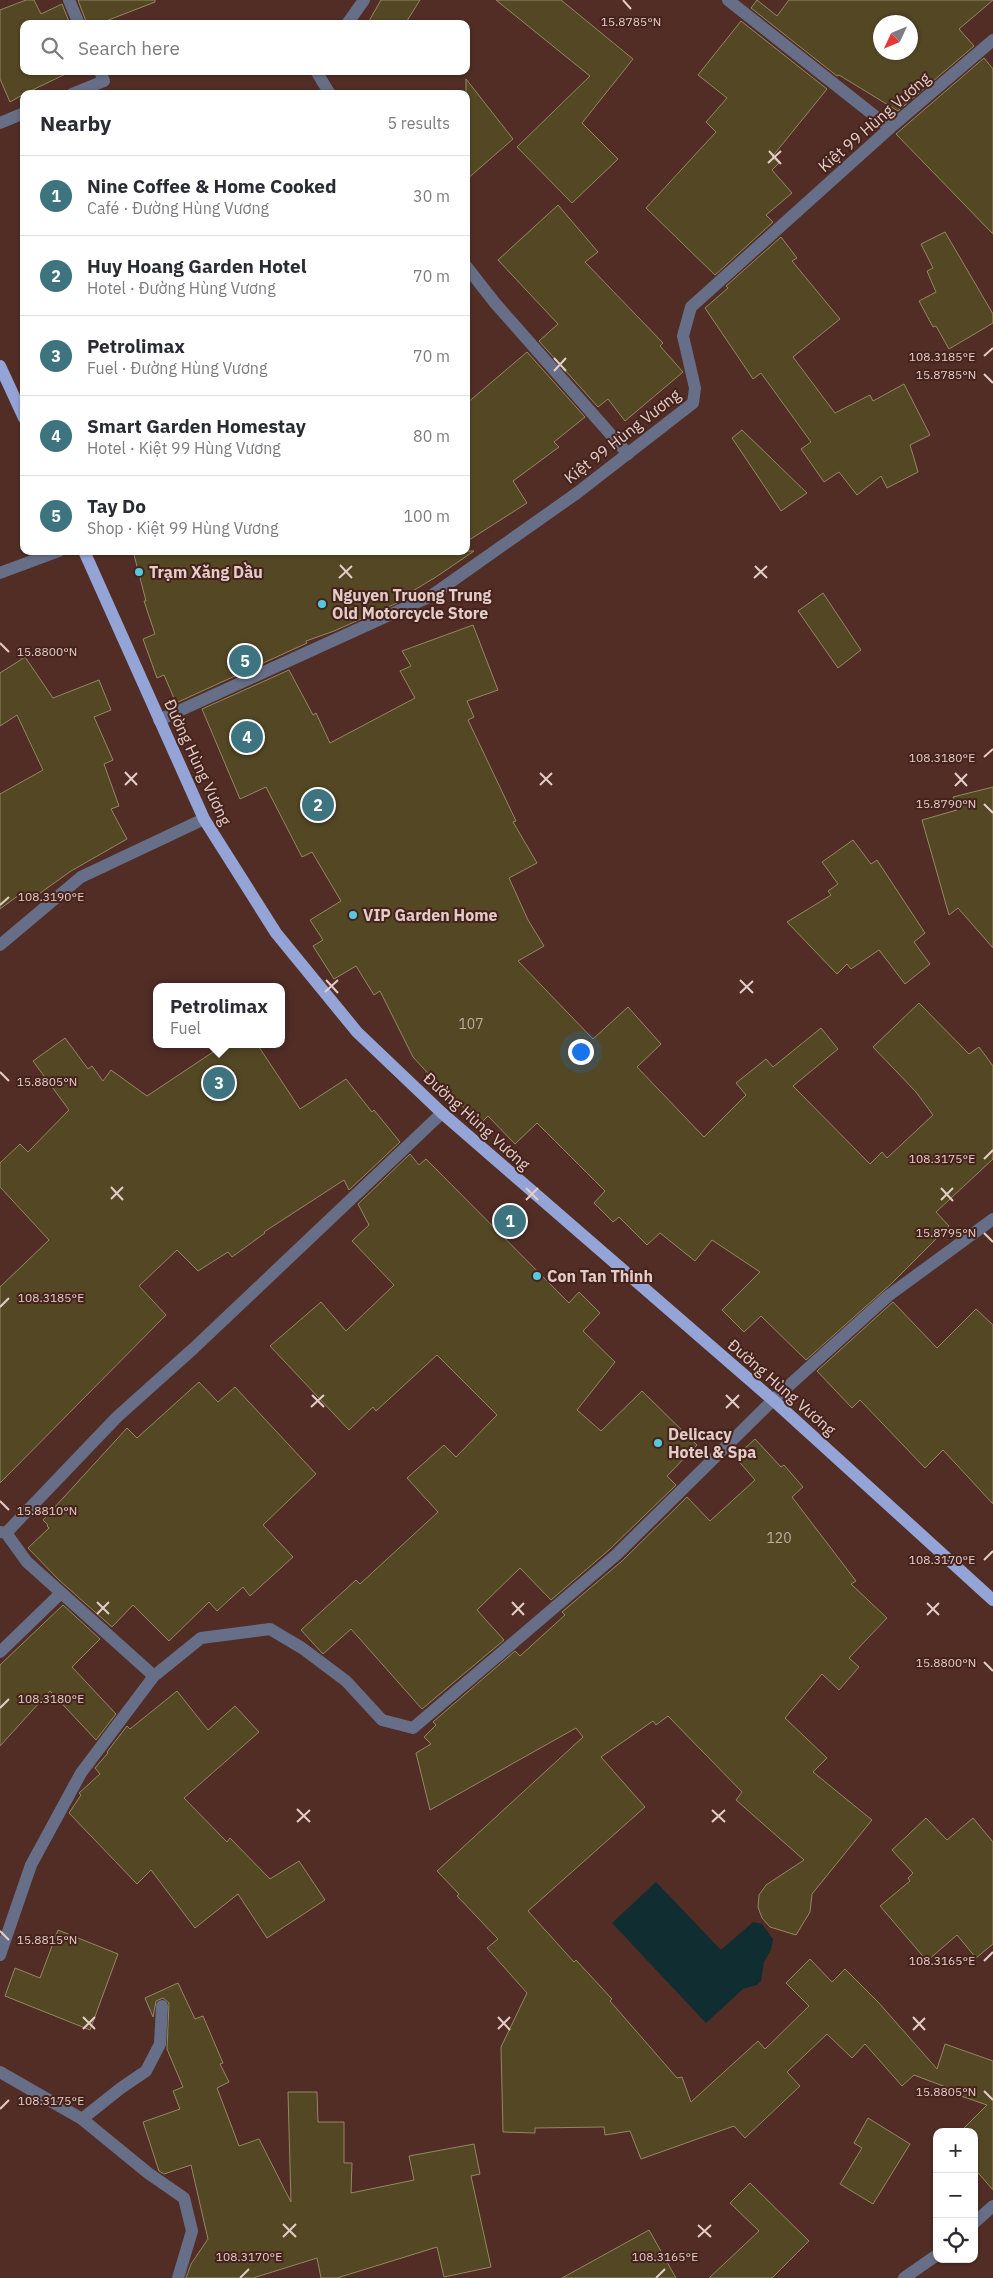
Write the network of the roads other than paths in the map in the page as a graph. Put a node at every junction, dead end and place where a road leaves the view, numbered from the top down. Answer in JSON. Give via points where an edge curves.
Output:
{"nodes":[{"id":1,"x":69,"y":0,"type":"edge"},
{"id":2,"x":364,"y":0,"type":"edge"},
{"id":3,"x":728,"y":0,"type":"edge"},
{"id":4,"x":77,"y":20,"type":"edge"},
{"id":5,"x":350,"y":20,"type":"edge"},
{"id":6,"x":993,"y":40,"type":"edge"},
{"id":7,"x":102,"y":75,"type":"edge"},
{"id":8,"x":318,"y":75,"type":"edge"},
{"id":9,"x":82,"y":90,"type":"edge"},
{"id":10,"x":328,"y":90,"type":"edge"},
{"id":11,"x":20,"y":115,"type":"edge"},
{"id":12,"x":0,"y":123,"type":"edge"},
{"id":13,"x":890,"y":128,"type":"junction"},
{"id":14,"x":470,"y":271,"type":"edge"},
{"id":15,"x":0,"y":366,"type":"edge"},
{"id":16,"x":20,"y":409,"type":"edge"},
{"id":17,"x":628,"y":454,"type":"junction"},
{"id":18,"x":48,"y":555,"type":"edge"},
{"id":19,"x":86,"y":555,"type":"edge"},
{"id":20,"x":0,"y":573,"type":"edge"},
{"id":21,"x":159,"y":720,"type":"junction"},
{"id":22,"x":204,"y":819,"type":"junction"},
{"id":23,"x":0,"y":945,"type":"edge"},
{"id":24,"x":442,"y":1113,"type":"junction"},
{"id":25,"x":993,"y":1219,"type":"edge"},
{"id":26,"x":773,"y":1400,"type":"junction"},
{"id":27,"x":3,"y":1533,"type":"edge"},
{"id":28,"x":61,"y":1593,"type":"junction"},
{"id":29,"x":992,"y":1596,"type":"edge"},
{"id":30,"x":0,"y":1652,"type":"edge"},
{"id":31,"x":154,"y":1676,"type":"junction"},
{"id":32,"x":0,"y":1954,"type":"edge"},
{"id":33,"x":162,"y":2006,"type":"dead end"},
{"id":34,"x":0,"y":2072,"type":"edge"},
{"id":35,"x":82,"y":2119,"type":"junction"},
{"id":36,"x":993,"y":2206,"type":"edge"},
{"id":37,"x":978,"y":2219,"type":"edge"},
{"id":38,"x":933,"y":2257,"type":"edge"},
{"id":39,"x":178,"y":2278,"type":"edge"},
{"id":40,"x":904,"y":2278,"type":"edge"}],
"edges":[{"from":1,"to":4,"type":"street"},
{"from":2,"to":5,"type":"street"},
{"from":3,"to":13,"type":"street"},
{"from":6,"to":13,"type":"street","name":"Kiệt 99 Hùng Vương"},
{"from":7,"to":9,"type":"street","via":[[104,81]]},
{"from":8,"to":10,"type":"street"},
{"from":11,"to":12,"type":"street"},
{"from":13,"to":17,"type":"street","name":"Kiệt 99 Hùng Vương","via":[[691,307],[684,336],[695,388],[693,403]]},
{"from":14,"to":17,"type":"street"},
{"from":15,"to":16,"type":"main road"},
{"from":17,"to":21,"type":"street","name":"Kiệt 99 Hùng Vương","via":[[431,596]]},
{"from":18,"to":20,"type":"street"},
{"from":19,"to":21,"type":"main road","name":"Đường Hùng Vương"},
{"from":21,"to":22,"type":"main road","name":"Đường Hùng Vương"},
{"from":22,"to":23,"type":"street","via":[[81,877]]},
{"from":22,"to":24,"type":"main road","name":"Đường Hùng Vương","via":[[276,933],[358,1032]]},
{"from":24,"to":26,"type":"main road","name":"Đường Hùng Vương"},
{"from":24,"to":27,"type":"street","via":[[118,1417]]},
{"from":25,"to":26,"type":"street","via":[[888,1296]]},
{"from":26,"to":29,"type":"main road","name":"Đường Hùng Vương"},
{"from":26,"to":31,"type":"street","via":[[616,1555],[413,1728],[382,1720],[346,1681],[270,1629],[201,1638]]},
{"from":27,"to":28,"type":"street"},
{"from":28,"to":30,"type":"street"},
{"from":28,"to":31,"type":"street"},
{"from":31,"to":32,"type":"street","via":[[81,1773],[31,1865]]},
{"from":33,"to":35,"type":"street","via":[[160,2044],[146,2071]]},
{"from":34,"to":35,"type":"street"},
{"from":35,"to":39,"type":"street","via":[[148,2174],[184,2198],[192,2231]]},
{"from":36,"to":37,"type":"street"},
{"from":38,"to":40,"type":"street"}]}
